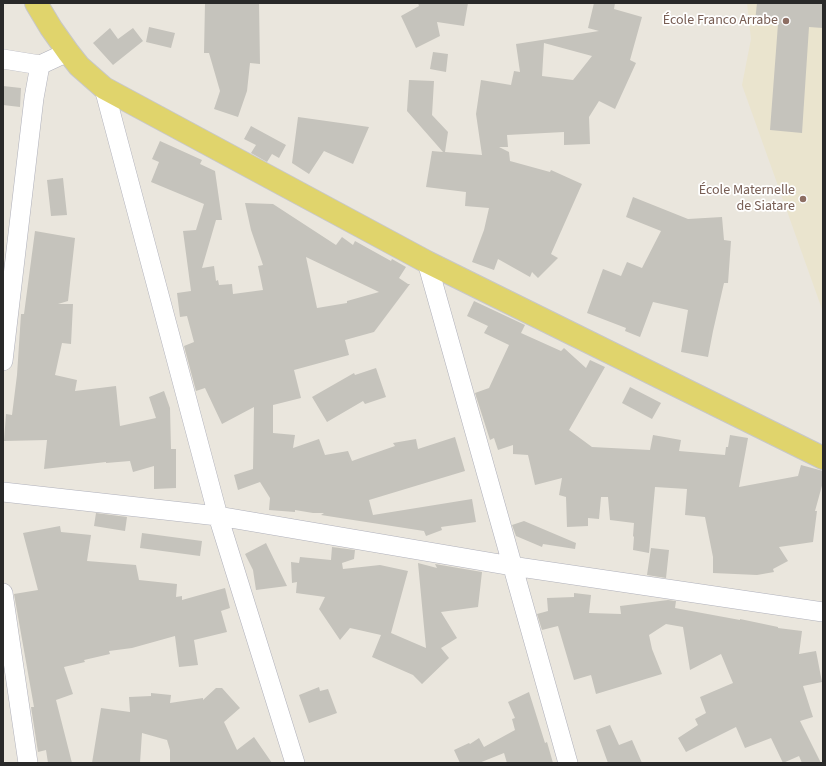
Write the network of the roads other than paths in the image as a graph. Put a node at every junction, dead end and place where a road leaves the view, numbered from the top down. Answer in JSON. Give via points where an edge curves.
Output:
{"nodes":[{"id":1,"x":36,"y":3,"type":"edge"},
{"id":2,"x":68,"y":52,"type":"junction"},
{"id":3,"x":3,"y":59,"type":"edge"},
{"id":4,"x":40,"y":65,"type":"junction"},
{"id":5,"x":104,"y":88,"type":"junction"},
{"id":6,"x":427,"y":262,"type":"junction"},
{"id":7,"x":3,"y":361,"type":"edge"},
{"id":8,"x":823,"y":458,"type":"edge"},
{"id":9,"x":3,"y":492,"type":"edge"},
{"id":10,"x":218,"y":516,"type":"junction"},
{"id":11,"x":512,"y":566,"type":"junction"},
{"id":12,"x":3,"y":593,"type":"edge"},
{"id":13,"x":823,"y":612,"type":"edge"},
{"id":14,"x":28,"y":763,"type":"edge"},
{"id":15,"x":295,"y":763,"type":"edge"},
{"id":16,"x":568,"y":763,"type":"edge"}],
"edges":[{"from":1,"to":2,"type":"main road"},
{"from":2,"to":4,"type":"street"},
{"from":2,"to":5,"type":"main road","via":[[79,66]]},
{"from":3,"to":4,"type":"street"},
{"from":4,"to":7,"type":"street"},
{"from":5,"to":6,"type":"main road"},
{"from":5,"to":10,"type":"street"},
{"from":6,"to":8,"type":"main road"},
{"from":6,"to":11,"type":"street"},
{"from":9,"to":10,"type":"street"},
{"from":10,"to":11,"type":"street"},
{"from":10,"to":15,"type":"street"},
{"from":11,"to":13,"type":"street"},
{"from":11,"to":16,"type":"street"},
{"from":12,"to":14,"type":"street"}]}
